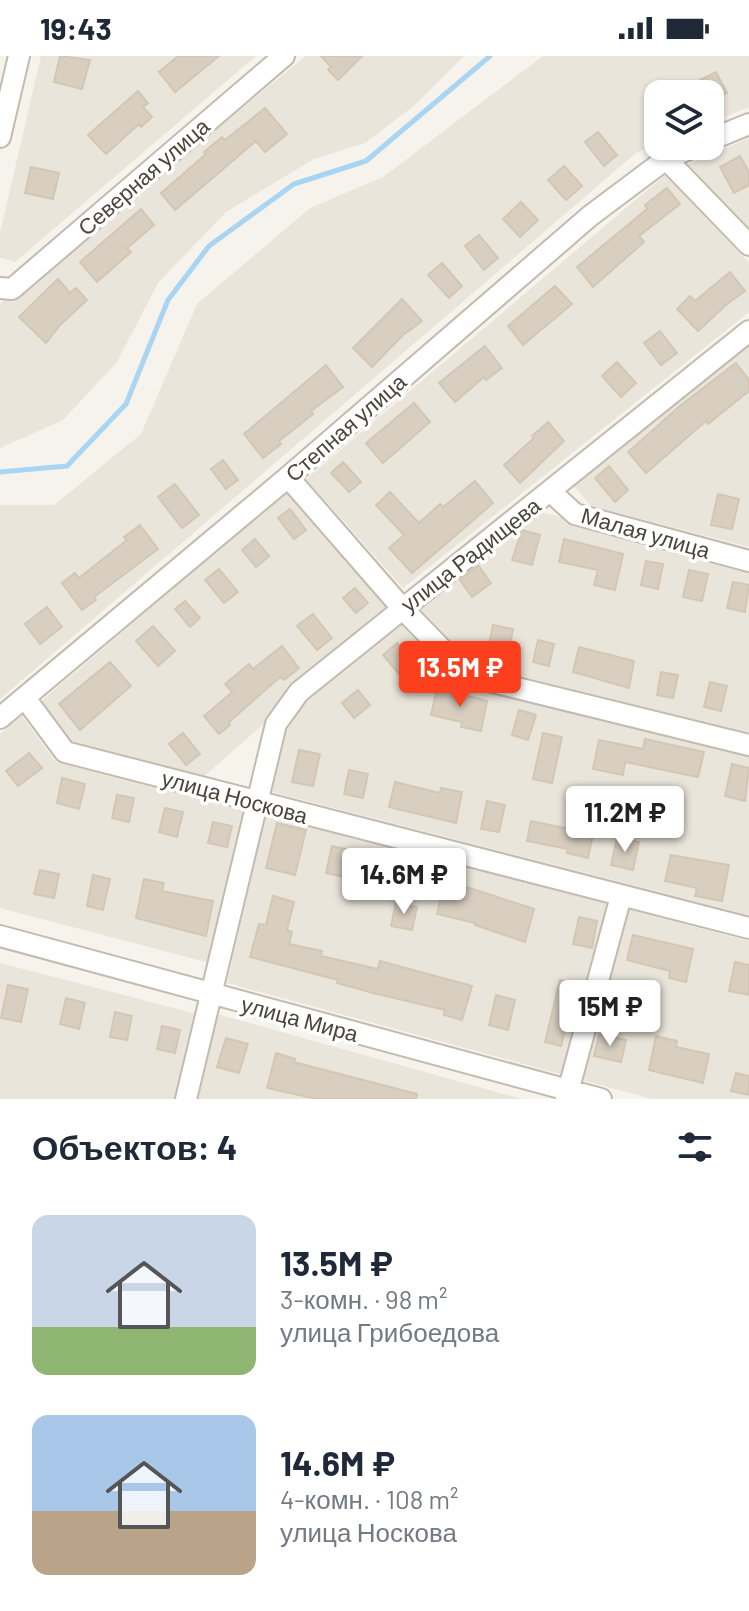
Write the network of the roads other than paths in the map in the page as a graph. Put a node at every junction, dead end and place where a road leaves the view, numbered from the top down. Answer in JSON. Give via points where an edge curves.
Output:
{"nodes":[{"id":1,"x":19,"y":56,"type":"edge"},
{"id":2,"x":284,"y":56,"type":"edge"},
{"id":3,"x":749,"y":124,"type":"edge"},
{"id":4,"x":724,"y":134,"type":"edge"},
{"id":5,"x":0,"y":137,"type":"edge"},
{"id":6,"x":665,"y":160,"type":"edge"},
{"id":7,"x":667,"y":160,"type":"edge"},
{"id":8,"x":749,"y":245,"type":"edge"},
{"id":9,"x":0,"y":288,"type":"edge"},
{"id":10,"x":749,"y":331,"type":"edge"},
{"id":11,"x":288,"y":477,"type":"junction"},
{"id":12,"x":550,"y":491,"type":"junction"},
{"id":13,"x":749,"y":561,"type":"edge"},
{"id":14,"x":402,"y":608,"type":"junction"},
{"id":15,"x":25,"y":698,"type":"junction"},
{"id":16,"x":0,"y":718,"type":"edge"},
{"id":17,"x":749,"y":745,"type":"edge"},
{"id":18,"x":257,"y":802,"type":"junction"},
{"id":19,"x":621,"y":896,"type":"junction"},
{"id":20,"x":749,"y":928,"type":"edge"},
{"id":21,"x":0,"y":936,"type":"edge"},
{"id":22,"x":213,"y":994,"type":"junction"},
{"id":23,"x":568,"y":1095,"type":"edge"},
{"id":24,"x":186,"y":1099,"type":"edge"},
{"id":25,"x":601,"y":1099,"type":"edge"}],
"edges":[{"from":1,"to":5,"type":"street"},
{"from":2,"to":9,"type":"street","name":"Северная улица","via":[[12,289]]},
{"from":3,"to":4,"type":"street"},
{"from":6,"to":11,"type":"street","name":"Степная улица","via":[[590,216]]},
{"from":7,"to":8,"type":"street"},
{"from":10,"to":12,"type":"street","name":"улица Радищева"},
{"from":11,"to":14,"type":"street"},
{"from":11,"to":15,"type":"street","name":"Степная улица"},
{"from":12,"to":13,"type":"street","name":"Малая улица","via":[[575,514]]},
{"from":12,"to":14,"type":"street","name":"улица Радищева"},
{"from":14,"to":17,"type":"street","via":[[468,676]]},
{"from":14,"to":18,"type":"street","name":"улица Радищева","via":[[299,692],[276,724]]},
{"from":15,"to":16,"type":"street","name":"Степная улица"},
{"from":15,"to":18,"type":"street","name":"улица Носкова","via":[[65,752]]},
{"from":18,"to":19,"type":"street","name":"улица Носкова"},
{"from":18,"to":22,"type":"street","name":"улица Радищева"},
{"from":19,"to":20,"type":"street","name":"улица Носкова"},
{"from":19,"to":23,"type":"street"},
{"from":21,"to":22,"type":"street","name":"улица Мира"},
{"from":22,"to":23,"type":"street","name":"улица Мира"},
{"from":22,"to":24,"type":"street","name":"улица Радищева"},
{"from":23,"to":25,"type":"street","name":"улица Мира"}]}
